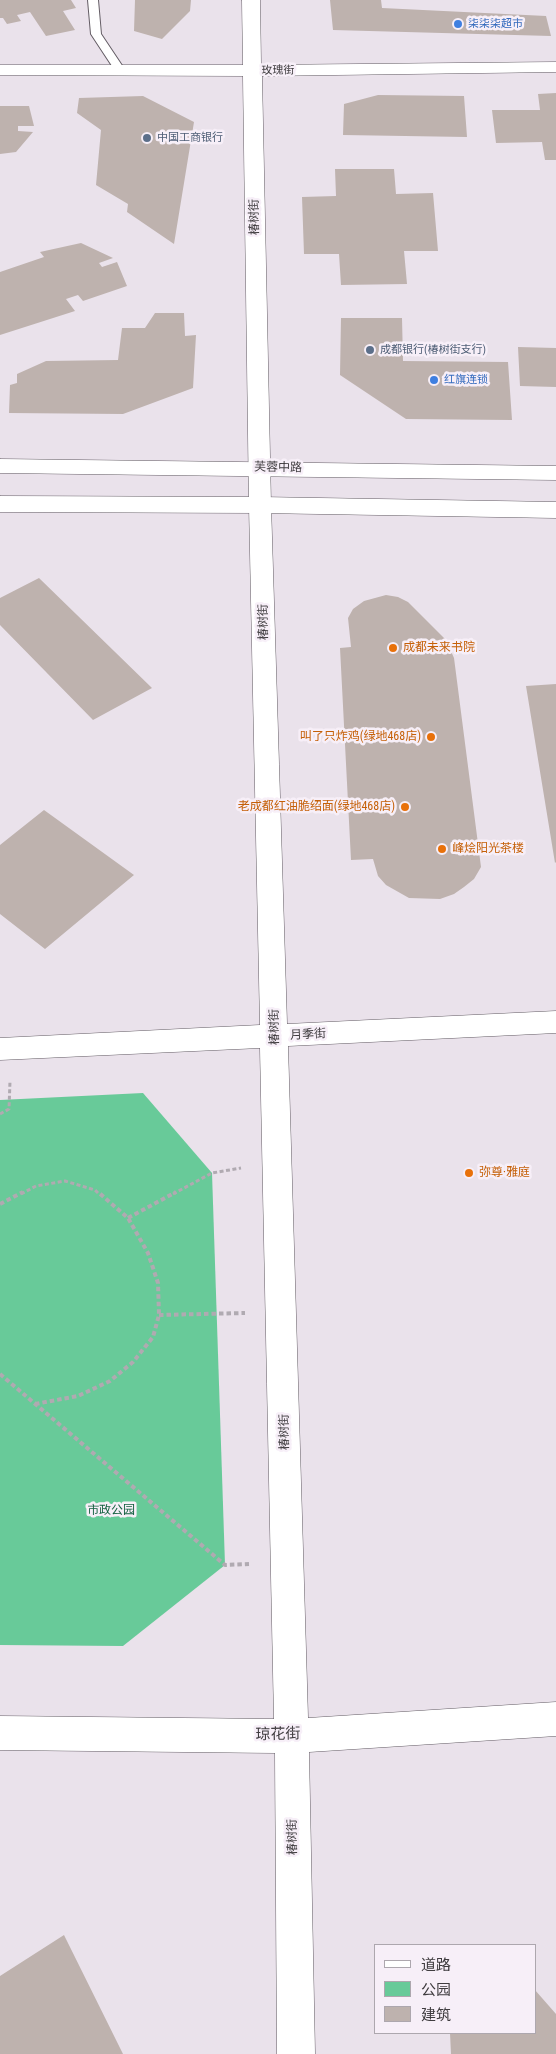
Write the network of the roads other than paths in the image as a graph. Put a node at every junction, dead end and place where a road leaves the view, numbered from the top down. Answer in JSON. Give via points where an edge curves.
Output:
{"nodes":[{"id":1,"x":93,"y":0,"type":"edge"},
{"id":2,"x":251,"y":0,"type":"edge"},
{"id":3,"x":556,"y":67,"type":"edge"},
{"id":4,"x":0,"y":70,"type":"edge"},
{"id":5,"x":120,"y":70,"type":"junction"},
{"id":6,"x":252,"y":71,"type":"junction"},
{"id":7,"x":0,"y":466,"type":"edge"},
{"id":8,"x":260,"y":468,"type":"junction"},
{"id":9,"x":556,"y":473,"type":"edge"},
{"id":10,"x":0,"y":504,"type":"edge"},
{"id":11,"x":260,"y":505,"type":"junction"},
{"id":12,"x":556,"y":510,"type":"edge"},
{"id":13,"x":556,"y":1022,"type":"edge"},
{"id":14,"x":275,"y":1037,"type":"junction"},
{"id":15,"x":6,"y":1049,"type":"edge"},
{"id":16,"x":556,"y":1719,"type":"edge"},
{"id":17,"x":0,"y":1733,"type":"edge"},
{"id":18,"x":292,"y":1736,"type":"junction"},
{"id":19,"x":296,"y":2054,"type":"edge"}],
"edges":[{"from":1,"to":5,"type":"lane","via":[[96,34]]},
{"from":2,"to":6,"type":"street","name":"椿树街"},
{"from":3,"to":6,"type":"street","name":"玫瑰街"},
{"from":4,"to":5,"type":"street","name":"玫瑰街"},
{"from":5,"to":6,"type":"street","name":"玫瑰街"},
{"from":6,"to":8,"type":"street","name":"椿树街"},
{"from":7,"to":8,"type":"street","name":"芙蓉中路"},
{"from":8,"to":9,"type":"street","name":"芙蓉中路"},
{"from":8,"to":11,"type":"street","name":"椿树街"},
{"from":10,"to":11,"type":"street"},
{"from":11,"to":12,"type":"street"},
{"from":11,"to":14,"type":"street","name":"椿树街"},
{"from":13,"to":14,"type":"street","name":"月季街"},
{"from":14,"to":15,"type":"street","name":"月季街"},
{"from":14,"to":18,"type":"street","name":"椿树街"},
{"from":16,"to":18,"type":"street","name":"琼花街"},
{"from":17,"to":18,"type":"street","name":"琼花街"},
{"from":18,"to":19,"type":"street","name":"椿树街"}]}
